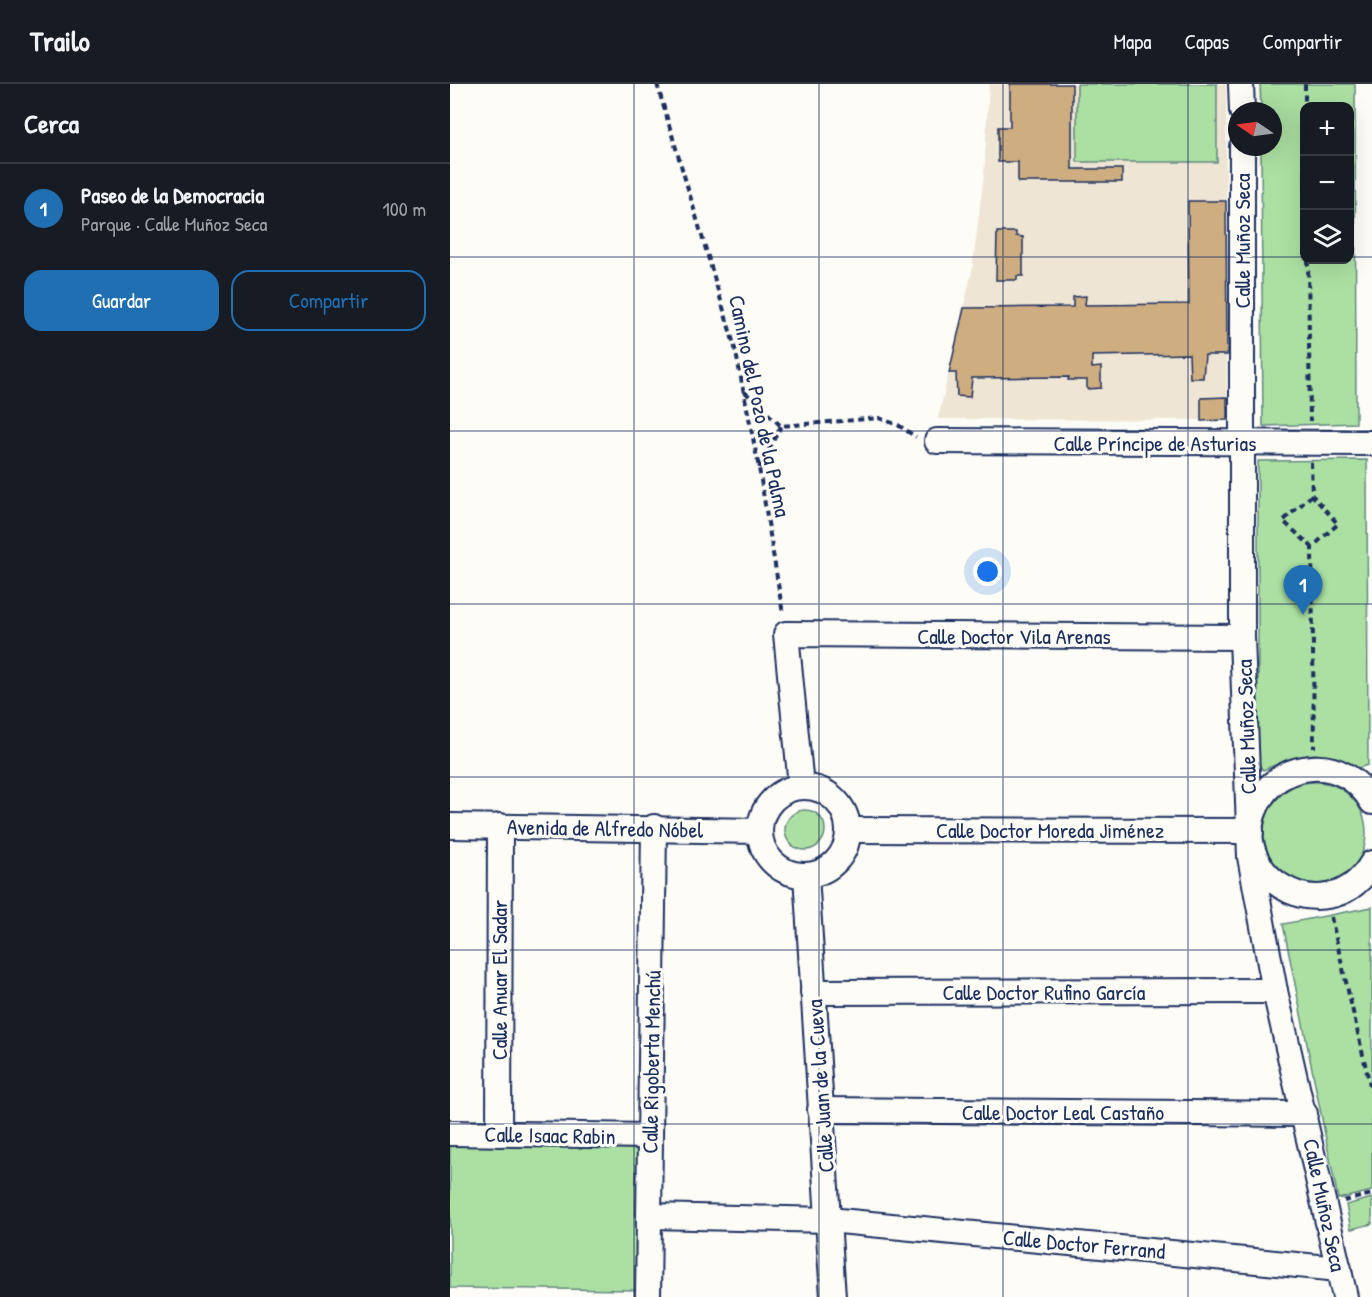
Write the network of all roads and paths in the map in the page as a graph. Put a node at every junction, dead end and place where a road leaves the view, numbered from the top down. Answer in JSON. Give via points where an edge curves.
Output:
{"nodes":[{"id":1,"x":657,"y":84,"type":"edge"},
{"id":2,"x":1241,"y":84,"type":"edge"},
{"id":3,"x":1305,"y":84,"type":"edge"},
{"id":4,"x":1242,"y":102,"type":"edge"},
{"id":5,"x":1305,"y":102,"type":"edge"},
{"id":6,"x":1242,"y":156,"type":"edge"},
{"id":7,"x":1308,"y":264,"type":"edge"},
{"id":8,"x":745,"y":392,"type":"junction"},
{"id":9,"x":1310,"y":425,"type":"dead end"},
{"id":10,"x":781,"y":426,"type":"junction"},
{"id":11,"x":937,"y":441,"type":"joint"},
{"id":12,"x":1244,"y":443,"type":"junction"},
{"id":13,"x":1372,"y":443,"type":"edge"},
{"id":14,"x":1311,"y":461,"type":"dead end"},
{"id":15,"x":759,"y":468,"type":"junction"},
{"id":16,"x":1312,"y":495,"type":"junction"},
{"id":17,"x":1312,"y":547,"type":"junction"},
{"id":18,"x":786,"y":634,"type":"junction"},
{"id":19,"x":1242,"y":638,"type":"junction"},
{"id":20,"x":1314,"y":754,"type":"dead end"},
{"id":21,"x":801,"y":786,"type":"junction"},
{"id":22,"x":1372,"y":802,"type":"edge"},
{"id":23,"x":450,"y":826,"type":"edge"},
{"id":24,"x":500,"y":826,"type":"junction"},
{"id":25,"x":654,"y":827,"type":"junction"},
{"id":26,"x":849,"y":830,"type":"junction"},
{"id":27,"x":760,"y":831,"type":"junction"},
{"id":28,"x":1251,"y":831,"type":"junction"},
{"id":29,"x":1372,"y":863,"type":"edge"},
{"id":30,"x":807,"y":875,"type":"junction"},
{"id":31,"x":1331,"y":915,"type":"dead end"},
{"id":32,"x":1275,"y":991,"type":"junction"},
{"id":33,"x":813,"y":992,"type":"junction"},
{"id":34,"x":1372,"y":1094,"type":"edge"},
{"id":35,"x":820,"y":1110,"type":"junction"},
{"id":36,"x":1305,"y":1114,"type":"junction"},
{"id":37,"x":450,"y":1133,"type":"edge"},
{"id":38,"x":499,"y":1134,"type":"junction"},
{"id":39,"x":650,"y":1136,"type":"junction"},
{"id":40,"x":1372,"y":1194,"type":"edge"},
{"id":41,"x":1326,"y":1205,"type":"junction"},
{"id":42,"x":650,"y":1216,"type":"junction"},
{"id":43,"x":829,"y":1220,"type":"junction"},
{"id":44,"x":1339,"y":1269,"type":"junction"},
{"id":45,"x":648,"y":1297,"type":"edge"},
{"id":46,"x":833,"y":1297,"type":"edge"},
{"id":47,"x":1345,"y":1297,"type":"edge"}],
"edges":[{"from":1,"to":8,"type":"path","name":"Camino del Pozo de la Palma"},
{"from":2,"to":4,"type":"street"},
{"from":3,"to":5,"type":"path"},
{"from":6,"to":12,"type":"street","name":"Calle Muñoz Seca"},
{"from":7,"to":9,"type":"path"},
{"from":8,"to":10,"type":"path"},
{"from":8,"to":15,"type":"path","name":"Camino del Pozo de la Palma"},
{"from":10,"to":11,"type":"path","via":[[879,418],[898,425],[911,436]]},
{"from":10,"to":15,"type":"path"},
{"from":11,"to":12,"type":"street","name":"Calle Príncipe de Asturias"},
{"from":12,"to":13,"type":"street","name":"Calle Príncipe de Asturias"},
{"from":12,"to":19,"type":"street","name":"Calle Muñoz Seca"},
{"from":14,"to":16,"type":"path"},
{"from":15,"to":18,"type":"path","name":"Camino del Pozo de la Palma"},
{"from":16,"to":17,"type":"path","via":[[1338,524]]},
{"from":16,"to":17,"type":"path","via":[[1283,521]]},
{"from":17,"to":20,"type":"path"},
{"from":18,"to":19,"type":"street","name":"Calle Doctor Vila Arenas"},
{"from":18,"to":21,"type":"street"},
{"from":19,"to":28,"type":"street","name":"Calle Muñoz Seca"},
{"from":21,"to":26,"type":"street","via":[[815,787],[839,803]]},
{"from":21,"to":27,"type":"street","via":[[788,789],[772,801]]},
{"from":22,"to":28,"type":"street","via":[[1360,785],[1343,774],[1305,768],[1270,786],[1254,811]]},
{"from":23,"to":24,"type":"street","name":"Avenida de Alfredo Nóbel"},
{"from":24,"to":25,"type":"street","name":"Avenida de Alfredo Nóbel"},
{"from":24,"to":38,"type":"street","name":"Calle Anuar El Sadar"},
{"from":25,"to":27,"type":"street","name":"Avenida de Alfredo Nóbel"},
{"from":25,"to":39,"type":"street","name":"Calle Rigoberta Menchú"},
{"from":26,"to":28,"type":"street","name":"Calle Doctor Moreda Jiménez"},
{"from":26,"to":30,"type":"street","via":[[841,856],[832,866]]},
{"from":27,"to":30,"type":"street","via":[[766,851],[779,867]]},
{"from":28,"to":29,"type":"street","via":[[1254,853],[1265,873],[1280,887],[1300,896],[1322,897],[1343,891],[1361,879]]},
{"from":28,"to":32,"type":"street","name":"Calle Muñoz Seca","via":[[1250,857]]},
{"from":30,"to":33,"type":"street","name":"Calle Juan de la Cueva"},
{"from":31,"to":34,"type":"path"},
{"from":32,"to":33,"type":"street","name":"Calle Doctor Rufino García"},
{"from":32,"to":36,"type":"street","name":"Calle Muñoz Seca"},
{"from":33,"to":35,"type":"street","name":"Calle Juan de la Cueva"},
{"from":35,"to":36,"type":"street","name":"Calle Doctor Leal Castaño"},
{"from":35,"to":43,"type":"street","name":"Calle Juan de la Cueva"},
{"from":36,"to":41,"type":"street","name":"Calle Muñoz Seca"},
{"from":37,"to":38,"type":"street","name":"Calle Isaac Rabin"},
{"from":38,"to":39,"type":"street","name":"Calle Isaac Rabin"},
{"from":39,"to":42,"type":"street","name":"Calle Rigoberta Menchú"},
{"from":40,"to":41,"type":"path"},
{"from":41,"to":44,"type":"street","name":"Calle Muñoz Seca"},
{"from":42,"to":43,"type":"street","name":"Calle Doctor Ferrand"},
{"from":42,"to":45,"type":"street","name":"Calle Rigoberta Menchú"},
{"from":43,"to":44,"type":"street","name":"Calle Doctor Ferrand"},
{"from":43,"to":46,"type":"street","name":"Calle Juan de la Cueva"},
{"from":44,"to":47,"type":"street","name":"Calle Muñoz Seca"}]}
